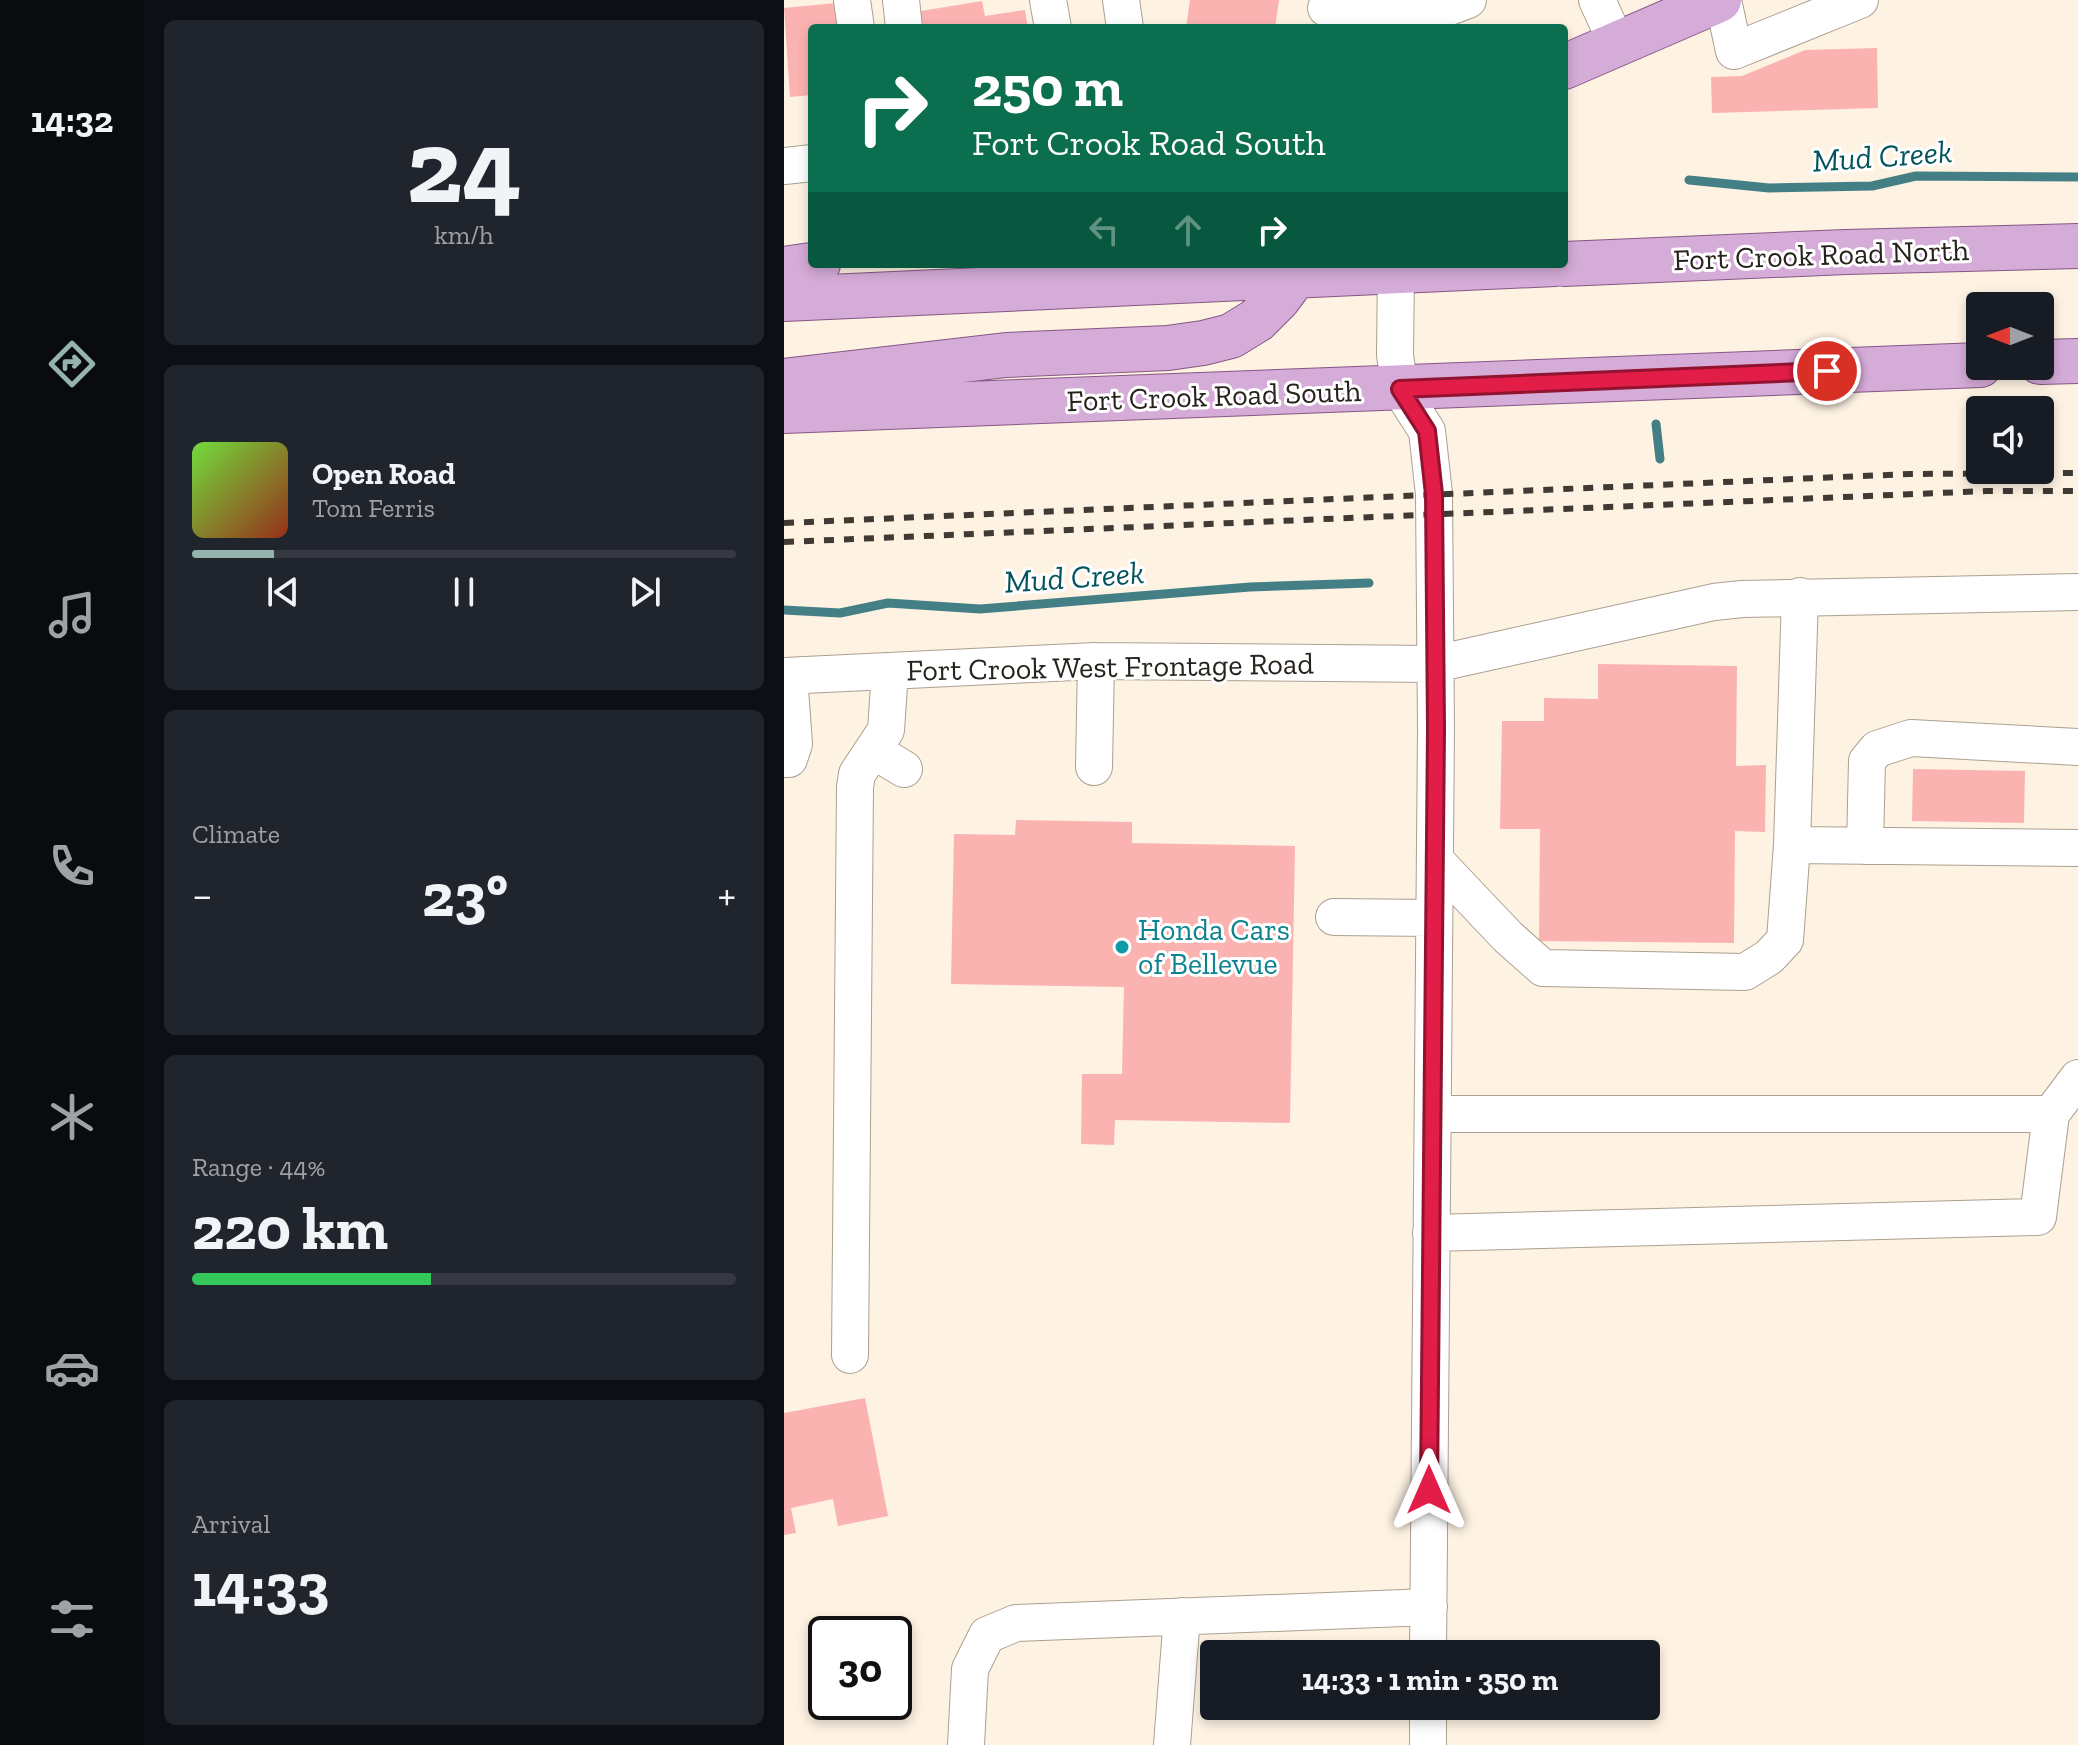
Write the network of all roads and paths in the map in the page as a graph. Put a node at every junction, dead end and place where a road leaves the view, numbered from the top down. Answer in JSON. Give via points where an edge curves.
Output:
{"nodes":[{"id":1,"x":852,"y":0,"type":"edge"},
{"id":2,"x":901,"y":0,"type":"edge"},
{"id":3,"x":1048,"y":0,"type":"edge"},
{"id":4,"x":1121,"y":0,"type":"edge"},
{"id":5,"x":1468,"y":0,"type":"edge"},
{"id":6,"x":1597,"y":0,"type":"edge"},
{"id":7,"x":1721,"y":0,"type":"edge"},
{"id":8,"x":1860,"y":0,"type":"edge"},
{"id":9,"x":1806,"y":10,"type":"edge"},
{"id":10,"x":1326,"y":12,"type":"edge"},
{"id":11,"x":1423,"y":15,"type":"edge"},
{"id":12,"x":855,"y":24,"type":"edge"},
{"id":13,"x":904,"y":24,"type":"edge"},
{"id":14,"x":1052,"y":24,"type":"edge"},
{"id":15,"x":1124,"y":24,"type":"edge"},
{"id":16,"x":1617,"y":44,"type":"junction"},
{"id":17,"x":1568,"y":65,"type":"edge"},
{"id":18,"x":808,"y":163,"type":"edge"},
{"id":19,"x":784,"y":166,"type":"edge"},
{"id":20,"x":2078,"y":246,"type":"edge"},
{"id":21,"x":1568,"y":264,"type":"edge"},
{"id":22,"x":808,"y":265,"type":"edge"},
{"id":23,"x":1449,"y":268,"type":"edge"},
{"id":24,"x":784,"y":269,"type":"edge"},
{"id":25,"x":1301,"y":269,"type":"edge"},
{"id":26,"x":1396,"y":270,"type":"junction"},
{"id":27,"x":784,"y":299,"type":"edge"},
{"id":28,"x":2078,"y":361,"type":"edge"},
{"id":29,"x":2054,"y":362,"type":"edge"},
{"id":30,"x":1966,"y":366,"type":"edge"},
{"id":31,"x":784,"y":381,"type":"edge"},
{"id":32,"x":1400,"y":389,"type":"junction"},
{"id":33,"x":784,"y":411,"type":"edge"},
{"id":34,"x":2078,"y":592,"type":"edge"},
{"id":35,"x":1800,"y":596,"type":"junction"},
{"id":36,"x":1096,"y":661,"type":"junction"},
{"id":37,"x":1435,"y":664,"type":"junction"},
{"id":38,"x":890,"y":671,"type":"junction"},
{"id":39,"x":787,"y":676,"type":"edge"},
{"id":40,"x":2078,"y":747,"type":"edge"},
{"id":41,"x":784,"y":759,"type":"edge"},
{"id":42,"x":1094,"y":767,"type":"dead end"},
{"id":43,"x":1792,"y":845,"type":"junction"},
{"id":44,"x":1865,"y":846,"type":"junction"},
{"id":45,"x":2078,"y":848,"type":"edge"},
{"id":46,"x":1435,"y":860,"type":"junction"},
{"id":47,"x":1334,"y":917,"type":"dead end"},
{"id":48,"x":1434,"y":918,"type":"junction"},
{"id":49,"x":2078,"y":1078,"type":"edge"},
{"id":50,"x":1433,"y":1114,"type":"junction"},
{"id":51,"x":2051,"y":1114,"type":"junction"},
{"id":52,"x":1431,"y":1233,"type":"junction"},
{"id":53,"x":850,"y":1355,"type":"dead end"},
{"id":54,"x":1429,"y":1607,"type":"junction"},
{"id":55,"x":1182,"y":1616,"type":"junction"},
{"id":56,"x":1428,"y":1640,"type":"edge"},
{"id":57,"x":1428,"y":1720,"type":"edge"},
{"id":58,"x":966,"y":1745,"type":"edge"},
{"id":59,"x":1172,"y":1745,"type":"edge"},
{"id":60,"x":1428,"y":1745,"type":"edge"}],
"edges":[{"from":1,"to":12,"type":"street"},
{"from":2,"to":13,"type":"street"},
{"from":3,"to":14,"type":"street"},
{"from":4,"to":15,"type":"street"},
{"from":5,"to":11,"type":"street"},
{"from":6,"to":16,"type":"street"},
{"from":7,"to":9,"type":"street","via":[[1734,51]]},
{"from":7,"to":16,"type":"main road"},
{"from":8,"to":9,"type":"street"},
{"from":10,"to":11,"type":"street"},
{"from":16,"to":17,"type":"main road"},
{"from":18,"to":19,"type":"street"},
{"from":20,"to":21,"type":"main road","name":"Fort Crook Road North"},
{"from":22,"to":24,"type":"main road"},
{"from":23,"to":26,"type":"main road"},
{"from":25,"to":26,"type":"main road"},
{"from":25,"to":27,"type":"main road"},
{"from":25,"to":31,"type":"main road","via":[[1257,320],[1231,336],[1203,343],[1006,355]]},
{"from":26,"to":32,"type":"street"},
{"from":28,"to":29,"type":"main road"},
{"from":30,"to":32,"type":"main road","name":"Fort Crook Road South"},
{"from":32,"to":33,"type":"main road","name":"Fort Crook Road South"},
{"from":32,"to":37,"type":"street","via":[[1427,431],[1431,453]]},
{"from":34,"to":35,"type":"street","name":"Fort Crook West Frontage Road"},
{"from":35,"to":37,"type":"street","name":"Fort Crook West Frontage Road","via":[[1714,602]]},
{"from":35,"to":43,"type":"street"},
{"from":36,"to":37,"type":"street","name":"Fort Crook West Frontage Road"},
{"from":36,"to":38,"type":"street","name":"Fort Crook West Frontage Road"},
{"from":36,"to":42,"type":"street"},
{"from":37,"to":46,"type":"street"},
{"from":38,"to":39,"type":"street","name":"Fort Crook West Frontage Road"},
{"from":38,"to":53,"type":"street","via":[[889,760],[857,774],[855,787]]},
{"from":39,"to":41,"type":"street","via":[[794,744],[789,759]]},
{"from":40,"to":44,"type":"street","via":[[1911,738],[1877,749],[1867,761]]},
{"from":43,"to":44,"type":"street"},
{"from":43,"to":46,"type":"street","via":[[1785,940],[1745,972],[1543,968]]},
{"from":44,"to":45,"type":"street"},
{"from":46,"to":48,"type":"street"},
{"from":47,"to":48,"type":"street"},
{"from":48,"to":50,"type":"street"},
{"from":49,"to":51,"type":"street"},
{"from":50,"to":51,"type":"street"},
{"from":50,"to":52,"type":"street"},
{"from":51,"to":52,"type":"street","via":[[2038,1217]]},
{"from":52,"to":54,"type":"street"},
{"from":54,"to":55,"type":"street"},
{"from":54,"to":56,"type":"street"},
{"from":55,"to":58,"type":"street","via":[[1016,1623],[987,1635],[970,1669]]},
{"from":55,"to":59,"type":"street"},
{"from":57,"to":60,"type":"street"}]}
